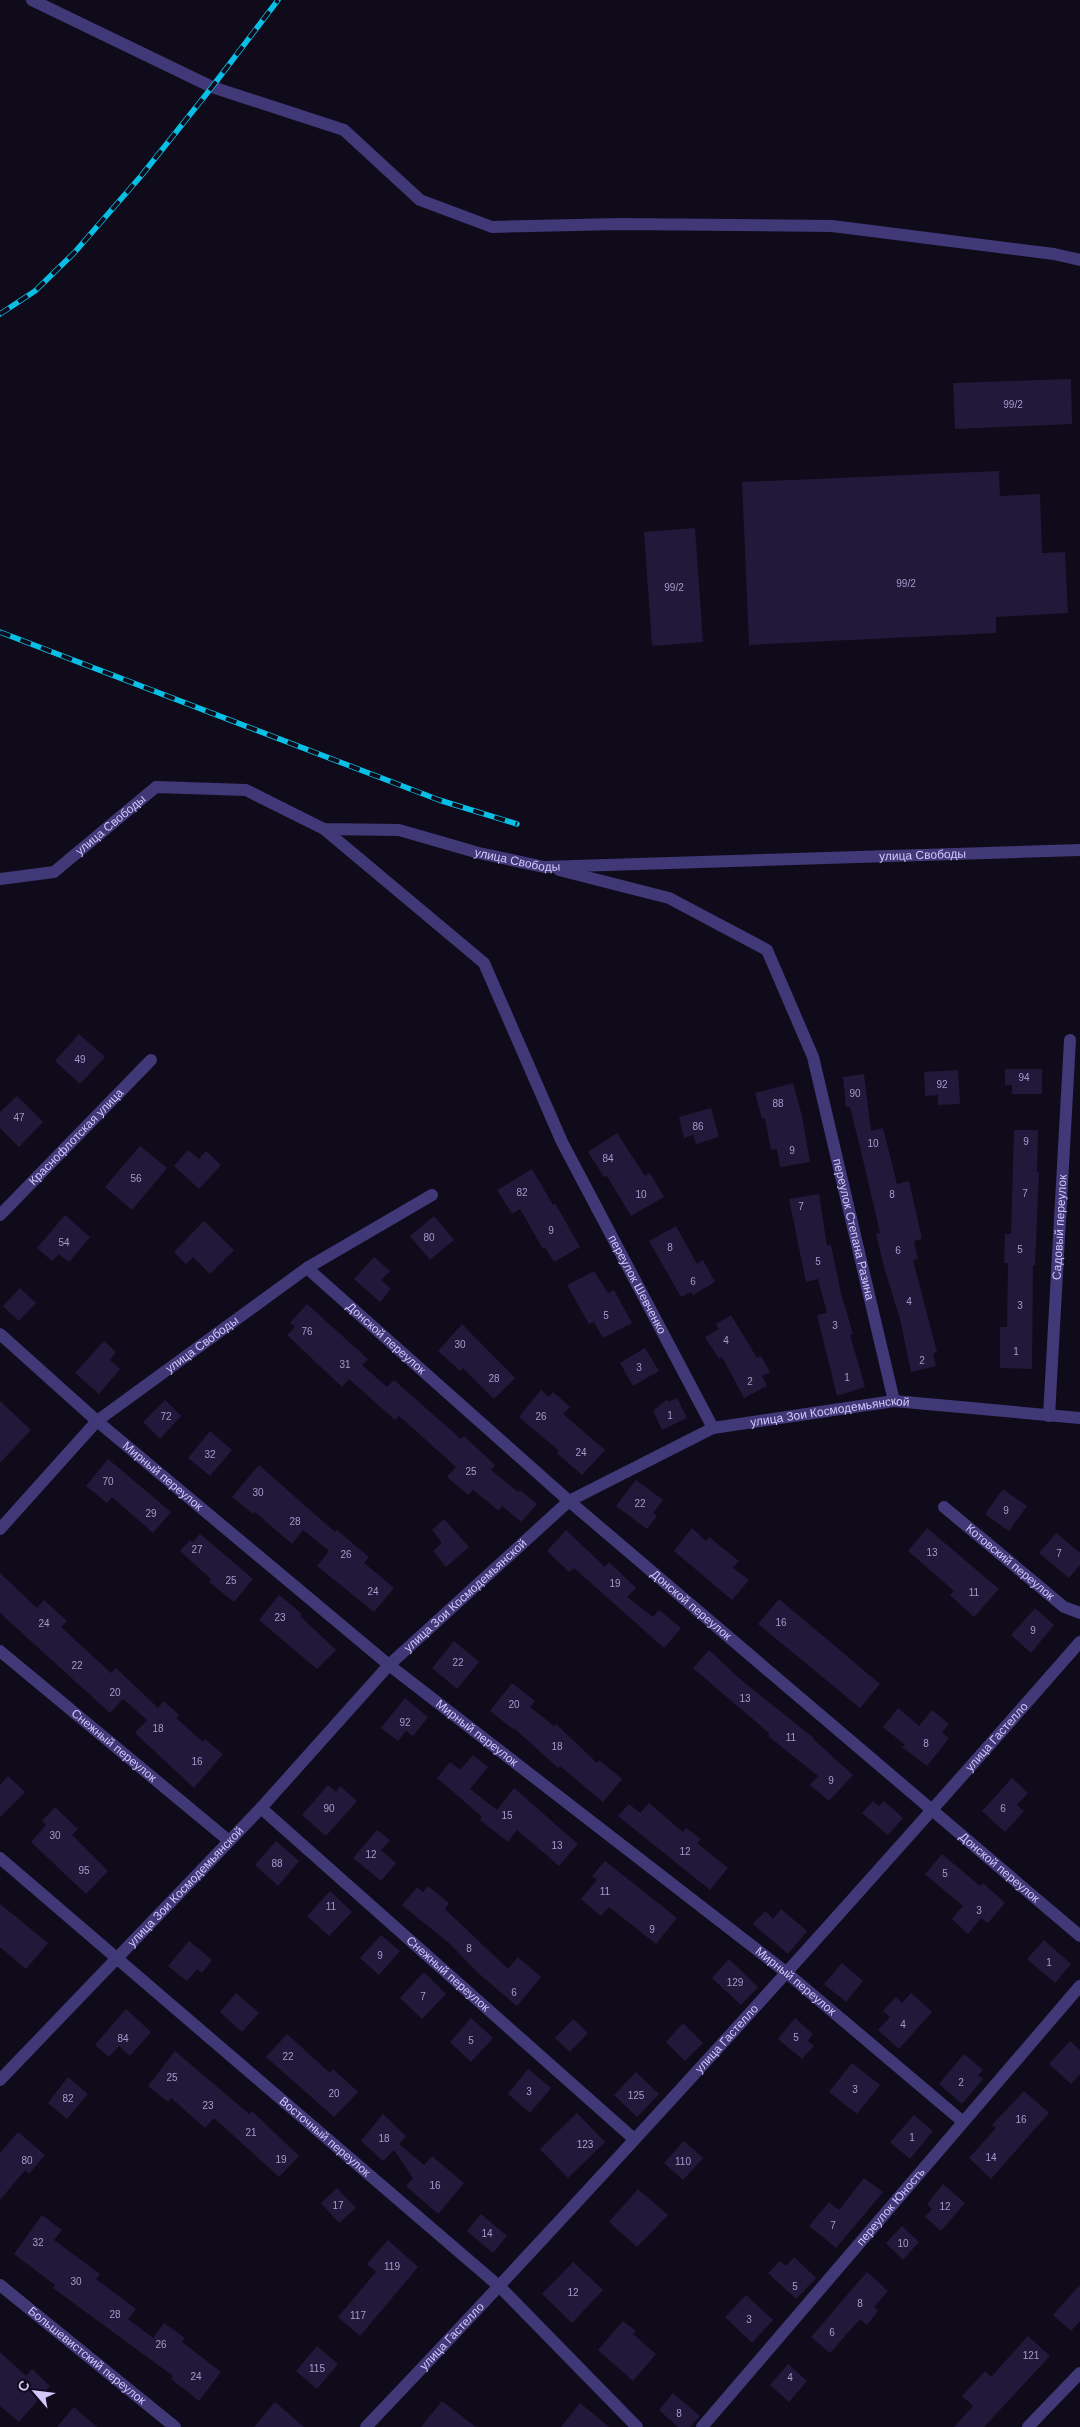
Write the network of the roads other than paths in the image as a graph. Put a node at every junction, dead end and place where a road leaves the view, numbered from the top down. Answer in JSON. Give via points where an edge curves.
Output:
{"nodes":[{"id":1,"x":32,"y":0,"type":"edge"},
{"id":2,"x":1080,"y":260,"type":"edge"},
{"id":3,"x":324,"y":829,"type":"junction"},
{"id":4,"x":1080,"y":850,"type":"edge"},
{"id":5,"x":544,"y":867,"type":"junction"},
{"id":6,"x":0,"y":879,"type":"edge"},
{"id":7,"x":1070,"y":1040,"type":"dead end"},
{"id":8,"x":152,"y":1060,"type":"dead end"},
{"id":9,"x":432,"y":1195,"type":"dead end"},
{"id":10,"x":0,"y":1215,"type":"edge"},
{"id":11,"x":307,"y":1268,"type":"junction"},
{"id":12,"x":0,"y":1334,"type":"edge"},
{"id":13,"x":894,"y":1401,"type":"junction"},
{"id":14,"x":1049,"y":1416,"type":"junction"},
{"id":15,"x":1080,"y":1418,"type":"edge"},
{"id":16,"x":97,"y":1421,"type":"junction"},
{"id":17,"x":712,"y":1428,"type":"junction"},
{"id":18,"x":569,"y":1501,"type":"junction"},
{"id":19,"x":944,"y":1507,"type":"dead end"},
{"id":20,"x":0,"y":1529,"type":"edge"},
{"id":21,"x":1080,"y":1613,"type":"edge"},
{"id":22,"x":1080,"y":1642,"type":"edge"},
{"id":23,"x":0,"y":1650,"type":"edge"},
{"id":24,"x":389,"y":1665,"type":"junction"},
{"id":25,"x":261,"y":1808,"type":"junction"},
{"id":26,"x":933,"y":1810,"type":"junction"},
{"id":27,"x":228,"y":1840,"type":"junction"},
{"id":28,"x":0,"y":1858,"type":"edge"},
{"id":29,"x":1080,"y":1936,"type":"edge"},
{"id":30,"x":117,"y":1956,"type":"junction"},
{"id":31,"x":787,"y":1973,"type":"junction"},
{"id":32,"x":1080,"y":1986,"type":"edge"},
{"id":33,"x":0,"y":2080,"type":"edge"},
{"id":34,"x":962,"y":2121,"type":"junction"},
{"id":35,"x":634,"y":2139,"type":"junction"},
{"id":36,"x":0,"y":2285,"type":"edge"},
{"id":37,"x":500,"y":2287,"type":"junction"},
{"id":38,"x":1080,"y":2373,"type":"edge"},
{"id":39,"x":175,"y":2427,"type":"edge"},
{"id":40,"x":366,"y":2427,"type":"edge"},
{"id":41,"x":637,"y":2427,"type":"edge"},
{"id":42,"x":702,"y":2427,"type":"edge"},
{"id":43,"x":1028,"y":2427,"type":"edge"}],
"edges":[{"from":1,"to":2,"type":"street","via":[[212,87],[344,130],[420,200],[492,227],[619,224],[832,226]]},
{"from":3,"to":5,"type":"street","name":"улица Свободы","via":[[399,830],[479,853]]},
{"from":3,"to":6,"type":"street","name":"улица Свободы","via":[[246,790],[156,787],[54,872]]},
{"from":3,"to":17,"type":"street","name":"переулок Шевченко","via":[[484,963],[562,1142]]},
{"from":4,"to":5,"type":"street","name":"улица Свободы"},
{"from":5,"to":13,"type":"street","name":"переулок Степана Разина","via":[[669,898],[767,950],[813,1057]]},
{"from":7,"to":14,"type":"street","name":"Садовый переулок"},
{"from":8,"to":10,"type":"street","name":"Краснофлотская улица"},
{"from":9,"to":11,"type":"street","name":"улица Свободы"},
{"from":11,"to":16,"type":"street","name":"улица Свободы"},
{"from":11,"to":18,"type":"street","name":"Донской переулок"},
{"from":12,"to":16,"type":"street","name":"Мирный переулок"},
{"from":13,"to":14,"type":"street","name":"улица Зои Космодемьянской"},
{"from":13,"to":17,"type":"street","name":"улица Зои Космодемьянской"},
{"from":14,"to":15,"type":"street","name":"улица Зои Космодемьянской"},
{"from":16,"to":20,"type":"street","name":"улица Свободы"},
{"from":16,"to":24,"type":"street","name":"Мирный переулок"},
{"from":17,"to":18,"type":"street","name":"улица Зои Космодемьянской"},
{"from":18,"to":24,"type":"street","name":"улица Зои Космодемьянской"},
{"from":18,"to":26,"type":"street","name":"Донской переулок"},
{"from":19,"to":21,"type":"street","name":"Котовский переулок","via":[[1064,1607]]},
{"from":22,"to":26,"type":"street","name":"улица Гастелло"},
{"from":23,"to":27,"type":"street","name":"Снежный переулок"},
{"from":24,"to":25,"type":"street","name":"улица Зои Космодемьянской"},
{"from":24,"to":31,"type":"street","name":"Мирный переулок"},
{"from":25,"to":27,"type":"street","name":"улица Зои Космодемьянской"},
{"from":25,"to":35,"type":"street","name":"Снежный переулок"},
{"from":26,"to":29,"type":"street","name":"Донской переулок"},
{"from":26,"to":31,"type":"street","name":"улица Гастелло"},
{"from":27,"to":30,"type":"street","name":"улица Зои Космодемьянской"},
{"from":28,"to":30,"type":"street","name":"Восточный переулок"},
{"from":30,"to":33,"type":"street","name":"улица Зои Космодемьянской"},
{"from":30,"to":37,"type":"street","name":"Восточный переулок"},
{"from":31,"to":34,"type":"street","name":"Мирный переулок"},
{"from":31,"to":35,"type":"street","name":"улица Гастелло"},
{"from":32,"to":34,"type":"street","name":"переулок Юность"},
{"from":34,"to":42,"type":"street","name":"переулок Юность"},
{"from":35,"to":37,"type":"street","name":"улица Гастелло"},
{"from":36,"to":39,"type":"street","name":"Большевистский переулок"},
{"from":37,"to":40,"type":"street","name":"улица Гастелло"},
{"from":37,"to":41,"type":"street","name":"Восточный переулок"},
{"from":38,"to":43,"type":"street"}]}
